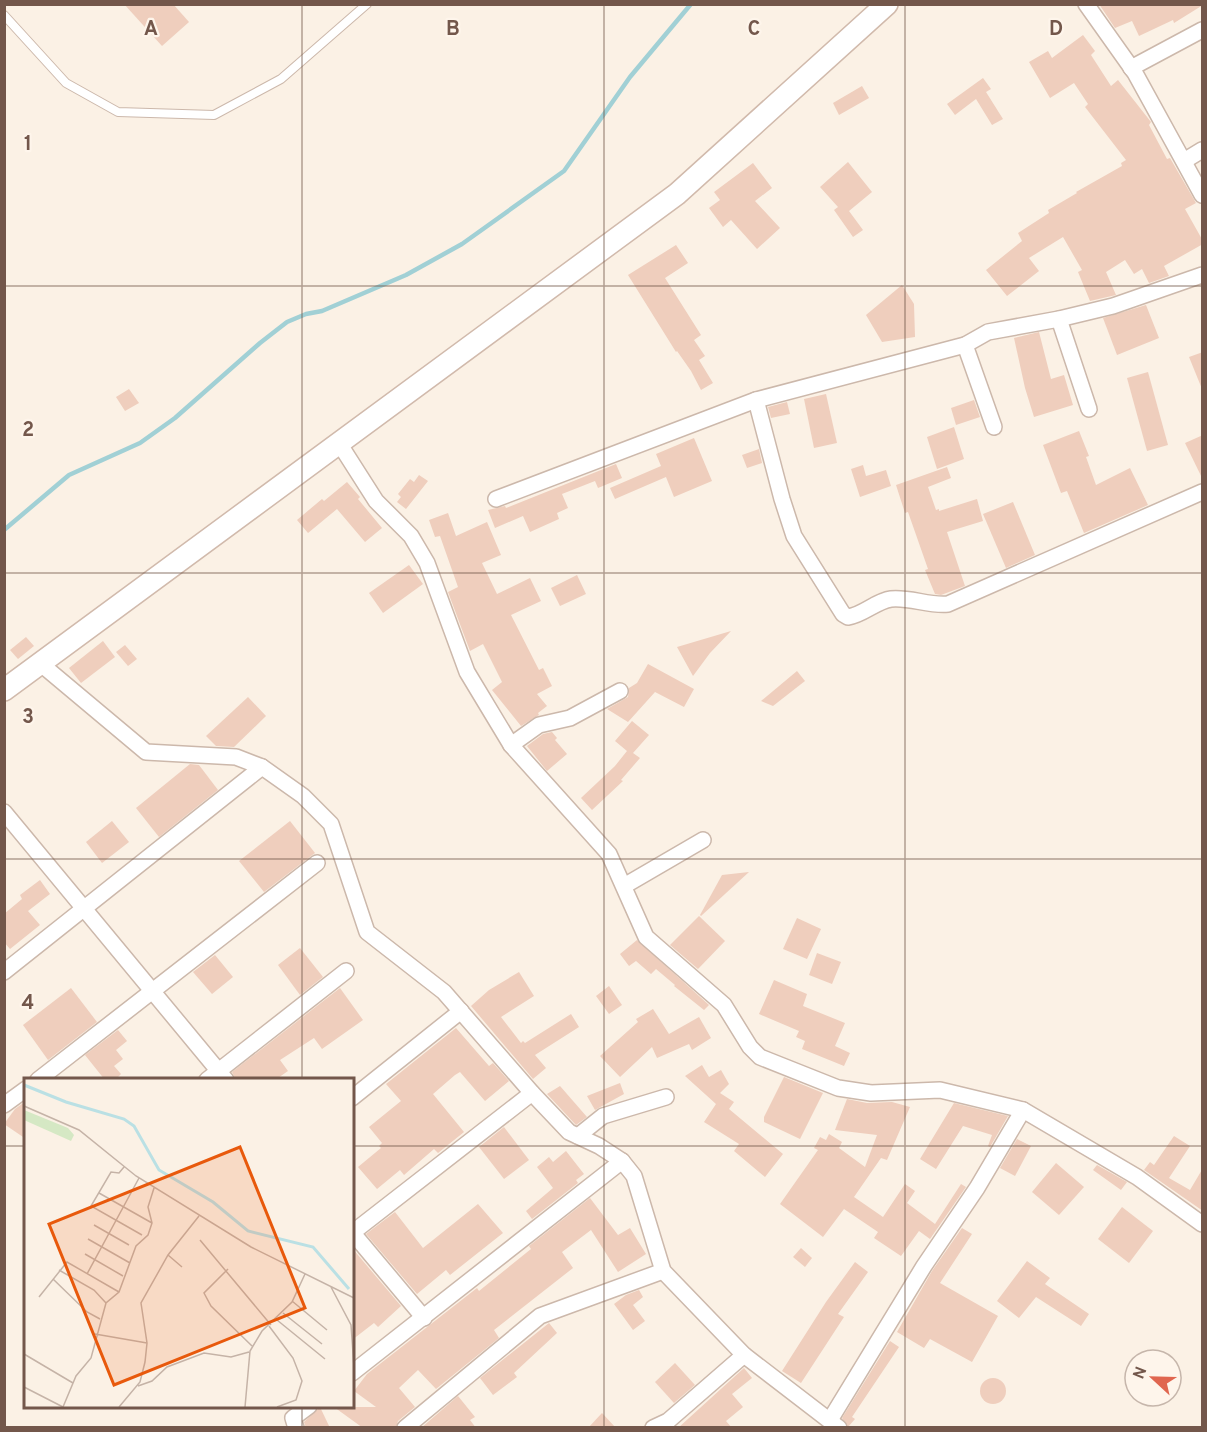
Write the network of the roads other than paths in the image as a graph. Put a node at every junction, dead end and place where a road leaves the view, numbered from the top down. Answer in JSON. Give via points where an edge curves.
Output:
{"nodes":[{"id":1,"x":367,"y":4,"type":"edge"},
{"id":2,"x":887,"y":4,"type":"edge"},
{"id":3,"x":1086,"y":4,"type":"edge"},
{"id":4,"x":4,"y":15,"type":"edge"},
{"id":5,"x":1203,"y":30,"type":"edge"},
{"id":6,"x":1131,"y":68,"type":"junction"},
{"id":7,"x":1203,"y":150,"type":"edge"},
{"id":8,"x":1184,"y":161,"type":"junction"},
{"id":9,"x":1203,"y":195,"type":"edge"},
{"id":10,"x":1203,"y":276,"type":"edge"},
{"id":11,"x":1059,"y":319,"type":"junction"},
{"id":12,"x":965,"y":345,"type":"junction"},
{"id":13,"x":756,"y":400,"type":"junction"},
{"id":14,"x":1089,"y":409,"type":"dead end"},
{"id":15,"x":994,"y":427,"type":"dead end"},
{"id":16,"x":339,"y":443,"type":"junction"},
{"id":17,"x":1203,"y":492,"type":"edge"},
{"id":18,"x":496,"y":499,"type":"dead end"},
{"id":19,"x":41,"y":664,"type":"junction"},
{"id":20,"x":4,"y":690,"type":"edge"},
{"id":21,"x":620,"y":691,"type":"dead end"},
{"id":22,"x":511,"y":745,"type":"junction"},
{"id":23,"x":262,"y":767,"type":"junction"},
{"id":24,"x":4,"y":812,"type":"edge"},
{"id":25,"x":703,"y":840,"type":"dead end"},
{"id":26,"x":317,"y":863,"type":"dead end"},
{"id":27,"x":624,"y":886,"type":"junction"},
{"id":28,"x":84,"y":908,"type":"junction"},
{"id":29,"x":346,"y":970,"type":"dead end"},
{"id":30,"x":4,"y":972,"type":"edge"},
{"id":31,"x":152,"y":990,"type":"junction"},
{"id":32,"x":461,"y":1011,"type":"junction"},
{"id":33,"x":217,"y":1076,"type":"edge"},
{"id":34,"x":41,"y":1078,"type":"edge"},
{"id":35,"x":24,"y":1091,"type":"edge"},
{"id":36,"x":532,"y":1093,"type":"junction"},
{"id":37,"x":354,"y":1096,"type":"edge"},
{"id":38,"x":666,"y":1097,"type":"dead end"},
{"id":39,"x":4,"y":1106,"type":"edge"},
{"id":40,"x":1023,"y":1110,"type":"junction"},
{"id":41,"x":578,"y":1136,"type":"junction"},
{"id":42,"x":622,"y":1161,"type":"junction"},
{"id":43,"x":1203,"y":1224,"type":"edge"},
{"id":44,"x":354,"y":1231,"type":"edge"},
{"id":45,"x":354,"y":1233,"type":"edge"},
{"id":46,"x":663,"y":1271,"type":"junction"},
{"id":47,"x":424,"y":1318,"type":"junction"},
{"id":48,"x":744,"y":1355,"type":"junction"},
{"id":49,"x":354,"y":1371,"type":"edge"},
{"id":50,"x":308,"y":1408,"type":"edge"},
{"id":51,"x":834,"y":1424,"type":"edge"},
{"id":52,"x":296,"y":1428,"type":"edge"},
{"id":53,"x":405,"y":1428,"type":"edge"},
{"id":54,"x":653,"y":1428,"type":"edge"}],
"edges":[{"from":1,"to":4,"type":"lane","via":[[281,79],[214,115],[118,112],[66,83]]},
{"from":2,"to":16,"type":"main road","via":[[677,194]]},
{"from":3,"to":6,"type":"street"},
{"from":5,"to":6,"type":"street"},
{"from":6,"to":8,"type":"street"},
{"from":7,"to":8,"type":"street"},
{"from":8,"to":9,"type":"street"},
{"from":10,"to":11,"type":"street"},
{"from":11,"to":12,"type":"street","via":[[988,332]]},
{"from":11,"to":14,"type":"street"},
{"from":12,"to":13,"type":"street"},
{"from":12,"to":15,"type":"street"},
{"from":13,"to":17,"type":"street","via":[[794,536],[848,617],[888,599],[948,604]]},
{"from":13,"to":18,"type":"street"},
{"from":16,"to":19,"type":"main road"},
{"from":16,"to":22,"type":"street","via":[[376,501],[411,536],[427,563],[467,672]]},
{"from":19,"to":20,"type":"main road"},
{"from":19,"to":23,"type":"street","via":[[146,752],[236,757]]},
{"from":21,"to":22,"type":"street","via":[[570,718],[539,725]]},
{"from":22,"to":27,"type":"street","via":[[609,854]]},
{"from":23,"to":28,"type":"street"},
{"from":23,"to":32,"type":"street","via":[[303,796],[331,824],[367,932],[444,992]]},
{"from":24,"to":28,"type":"street"},
{"from":25,"to":27,"type":"street"},
{"from":26,"to":31,"type":"street"},
{"from":27,"to":40,"type":"street","via":[[646,937],[724,1005],[760,1057],[838,1088],[871,1093],[939,1090]]},
{"from":28,"to":30,"type":"street"},
{"from":28,"to":31,"type":"street"},
{"from":29,"to":33,"type":"street"},
{"from":31,"to":33,"type":"street"},
{"from":31,"to":34,"type":"street"},
{"from":32,"to":36,"type":"street"},
{"from":32,"to":37,"type":"street"},
{"from":35,"to":39,"type":"street"},
{"from":36,"to":41,"type":"street","via":[[569,1132]]},
{"from":36,"to":44,"type":"street"},
{"from":38,"to":41,"type":"street","via":[[603,1116]]},
{"from":40,"to":43,"type":"street","via":[[1137,1177]]},
{"from":40,"to":51,"type":"street","via":[[924,1266]]},
{"from":41,"to":42,"type":"street"},
{"from":42,"to":46,"type":"street","via":[[634,1176]]},
{"from":42,"to":47,"type":"street"},
{"from":45,"to":47,"type":"street"},
{"from":46,"to":48,"type":"street"},
{"from":46,"to":53,"type":"street","via":[[540,1316]]},
{"from":47,"to":49,"type":"street"},
{"from":48,"to":51,"type":"street"},
{"from":48,"to":54,"type":"street","via":[[668,1421]]},
{"from":50,"to":52,"type":"street","via":[[293,1418]]}]}
